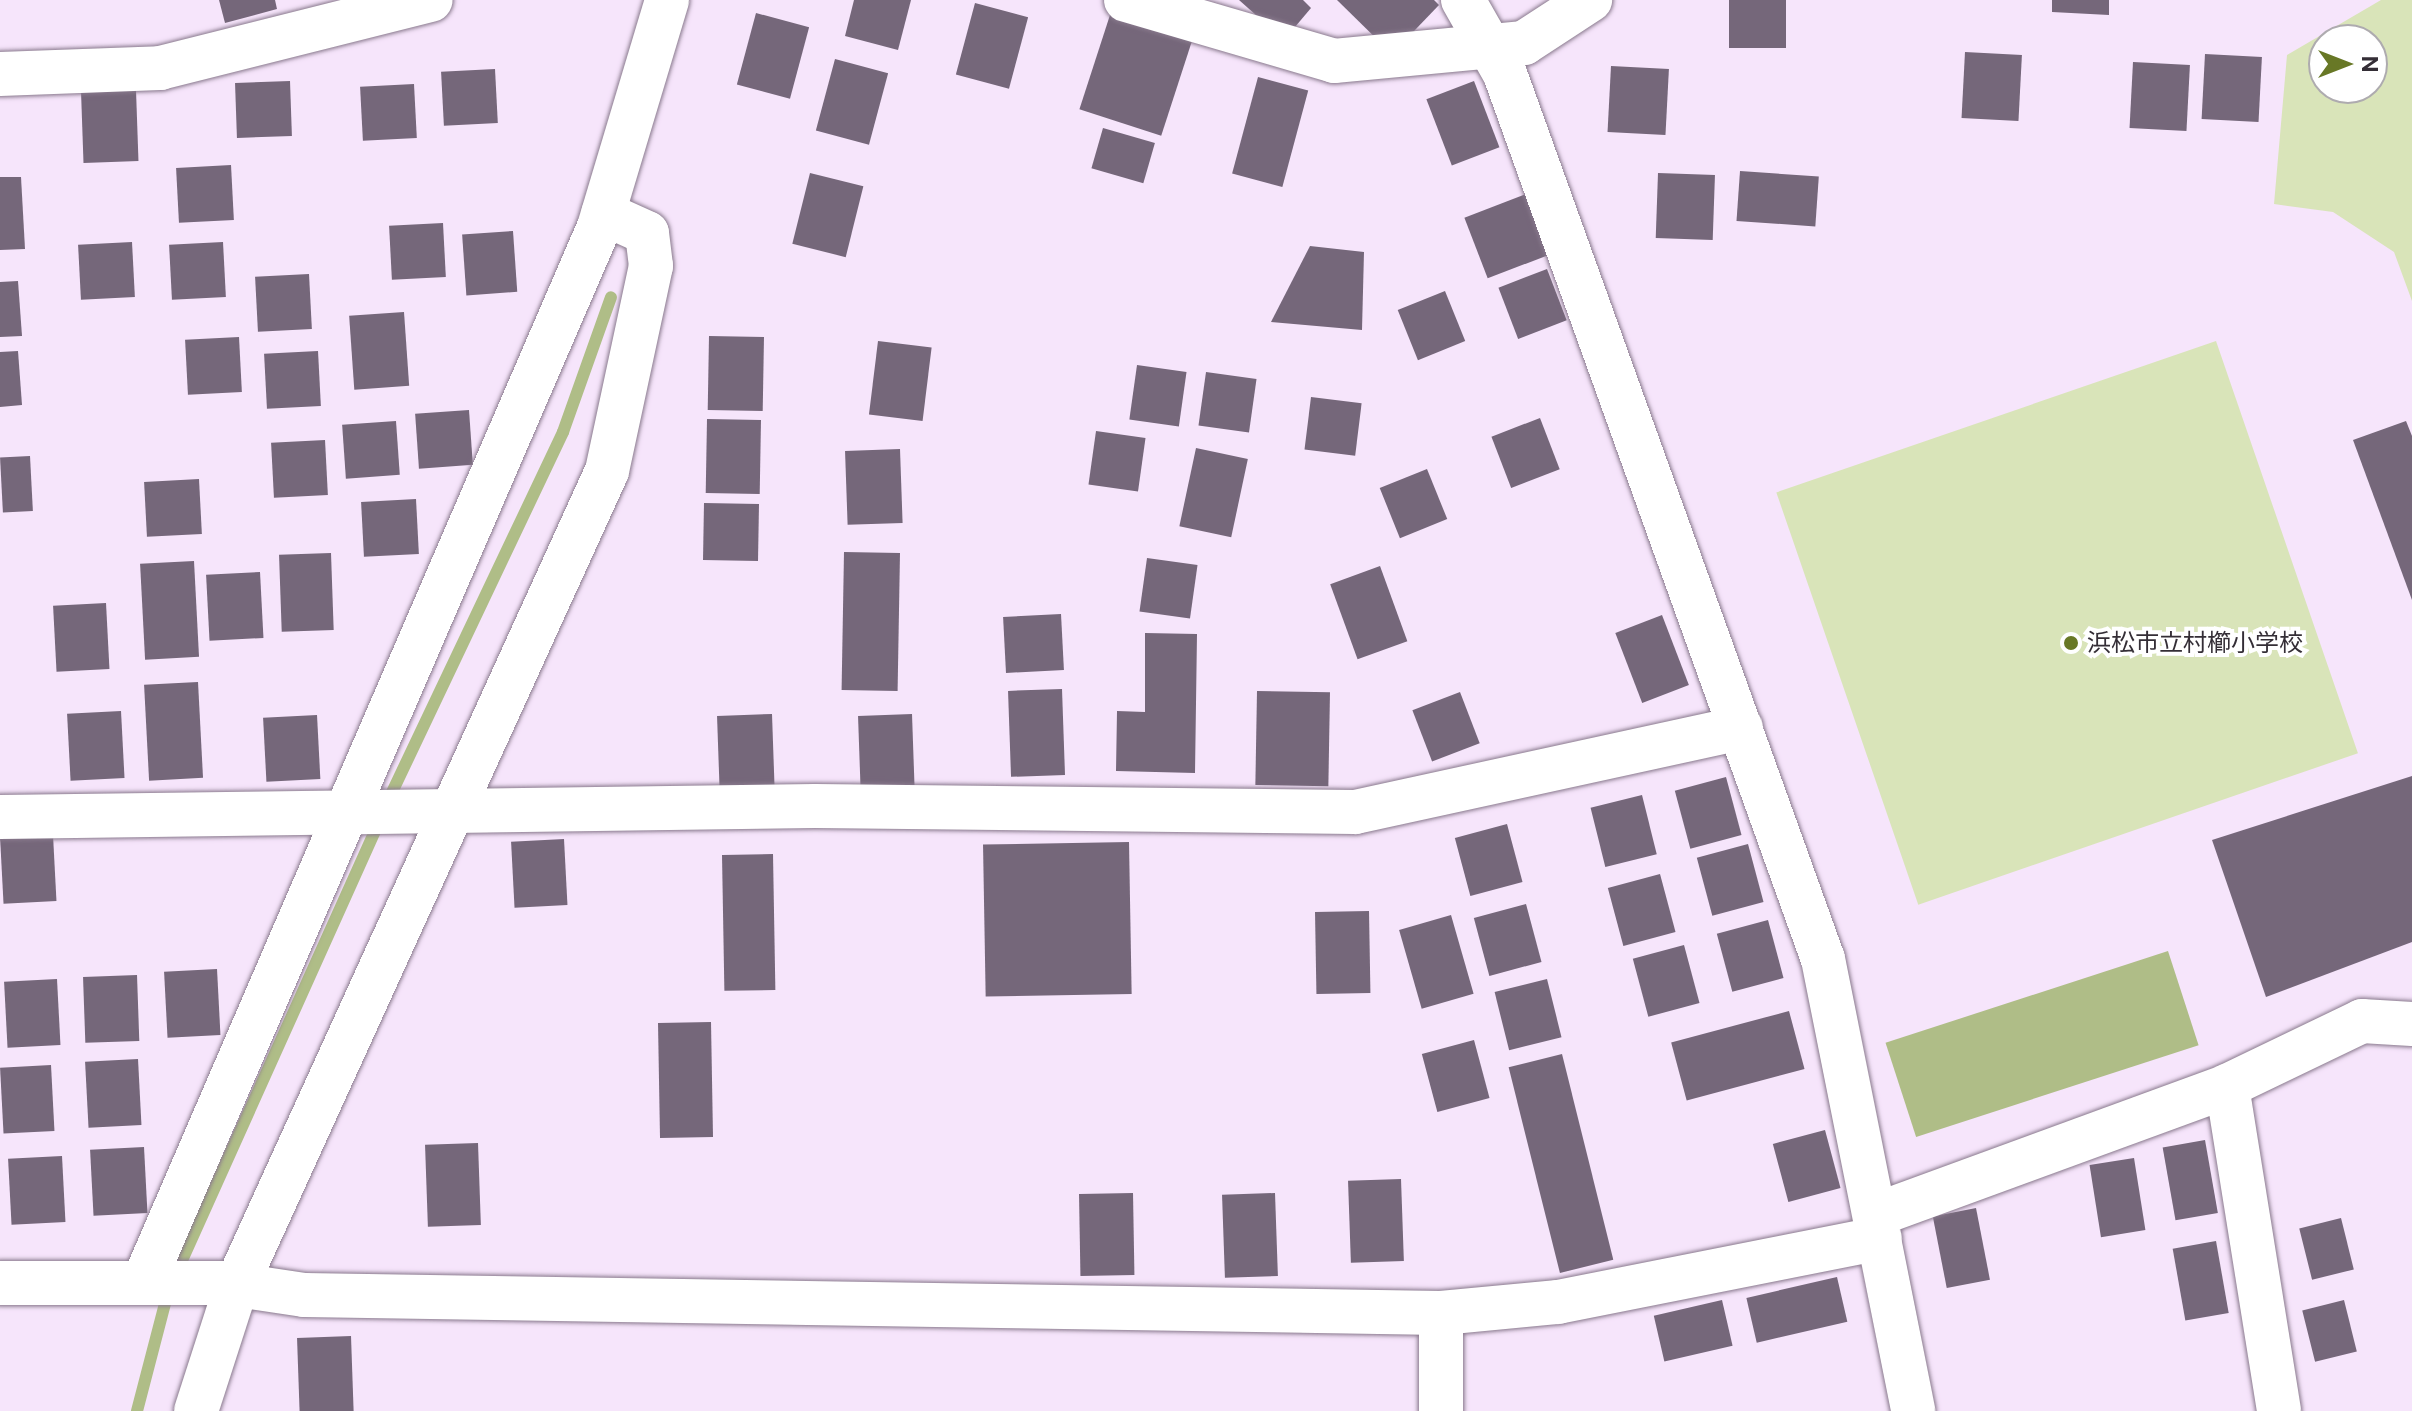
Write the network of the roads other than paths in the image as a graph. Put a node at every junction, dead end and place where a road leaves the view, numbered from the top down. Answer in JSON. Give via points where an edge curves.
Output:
{"nodes":[{"id":1,"x":431,"y":0,"type":"edge"},
{"id":2,"x":667,"y":0,"type":"edge"},
{"id":3,"x":1126,"y":0,"type":"edge"},
{"id":4,"x":1463,"y":0,"type":"edge"},
{"id":5,"x":1590,"y":0,"type":"edge"},
{"id":6,"x":1491,"y":45,"type":"junction"},
{"id":7,"x":0,"y":74,"type":"edge"},
{"id":8,"x":603,"y":213,"type":"junction"},
{"id":9,"x":1741,"y":728,"type":"junction"},
{"id":10,"x":353,"y":812,"type":"junction"},
{"id":11,"x":440,"y":812,"type":"junction"},
{"id":12,"x":0,"y":817,"type":"edge"},
{"id":13,"x":2412,"y":1024,"type":"edge"},
{"id":14,"x":2227,"y":1086,"type":"junction"},
{"id":15,"x":1879,"y":1226,"type":"junction"},
{"id":16,"x":150,"y":1281,"type":"junction"},
{"id":17,"x":0,"y":1283,"type":"edge"},
{"id":18,"x":231,"y":1284,"type":"junction"},
{"id":19,"x":1441,"y":1313,"type":"junction"},
{"id":20,"x":196,"y":1411,"type":"edge"},
{"id":21,"x":1441,"y":1411,"type":"edge"},
{"id":22,"x":1913,"y":1411,"type":"edge"},
{"id":23,"x":2279,"y":1411,"type":"edge"}],
"edges":[{"from":1,"to":7,"type":"street","via":[[160,68]]},
{"from":2,"to":8,"type":"street"},
{"from":3,"to":6,"type":"street","via":[[1334,61],[1392,61]]},
{"from":4,"to":6,"type":"street"},
{"from":5,"to":6,"type":"street","via":[[1524,43]]},
{"from":6,"to":9,"type":"street"},
{"from":8,"to":10,"type":"street"},
{"from":8,"to":11,"type":"street","via":[[647,233],[651,266],[607,471]]},
{"from":9,"to":11,"type":"street","via":[[1355,812],[815,806]]},
{"from":9,"to":15,"type":"street","via":[[1823,959]]},
{"from":10,"to":11,"type":"street"},
{"from":10,"to":12,"type":"street"},
{"from":10,"to":16,"type":"street"},
{"from":11,"to":18,"type":"street"},
{"from":13,"to":14,"type":"street","via":[[2362,1021]]},
{"from":14,"to":15,"type":"street"},
{"from":14,"to":23,"type":"street"},
{"from":15,"to":19,"type":"street","via":[[1558,1302]]},
{"from":15,"to":22,"type":"street"},
{"from":16,"to":17,"type":"street"},
{"from":16,"to":18,"type":"street"},
{"from":18,"to":19,"type":"street","via":[[304,1295]]},
{"from":18,"to":20,"type":"street"},
{"from":19,"to":21,"type":"street"}]}
